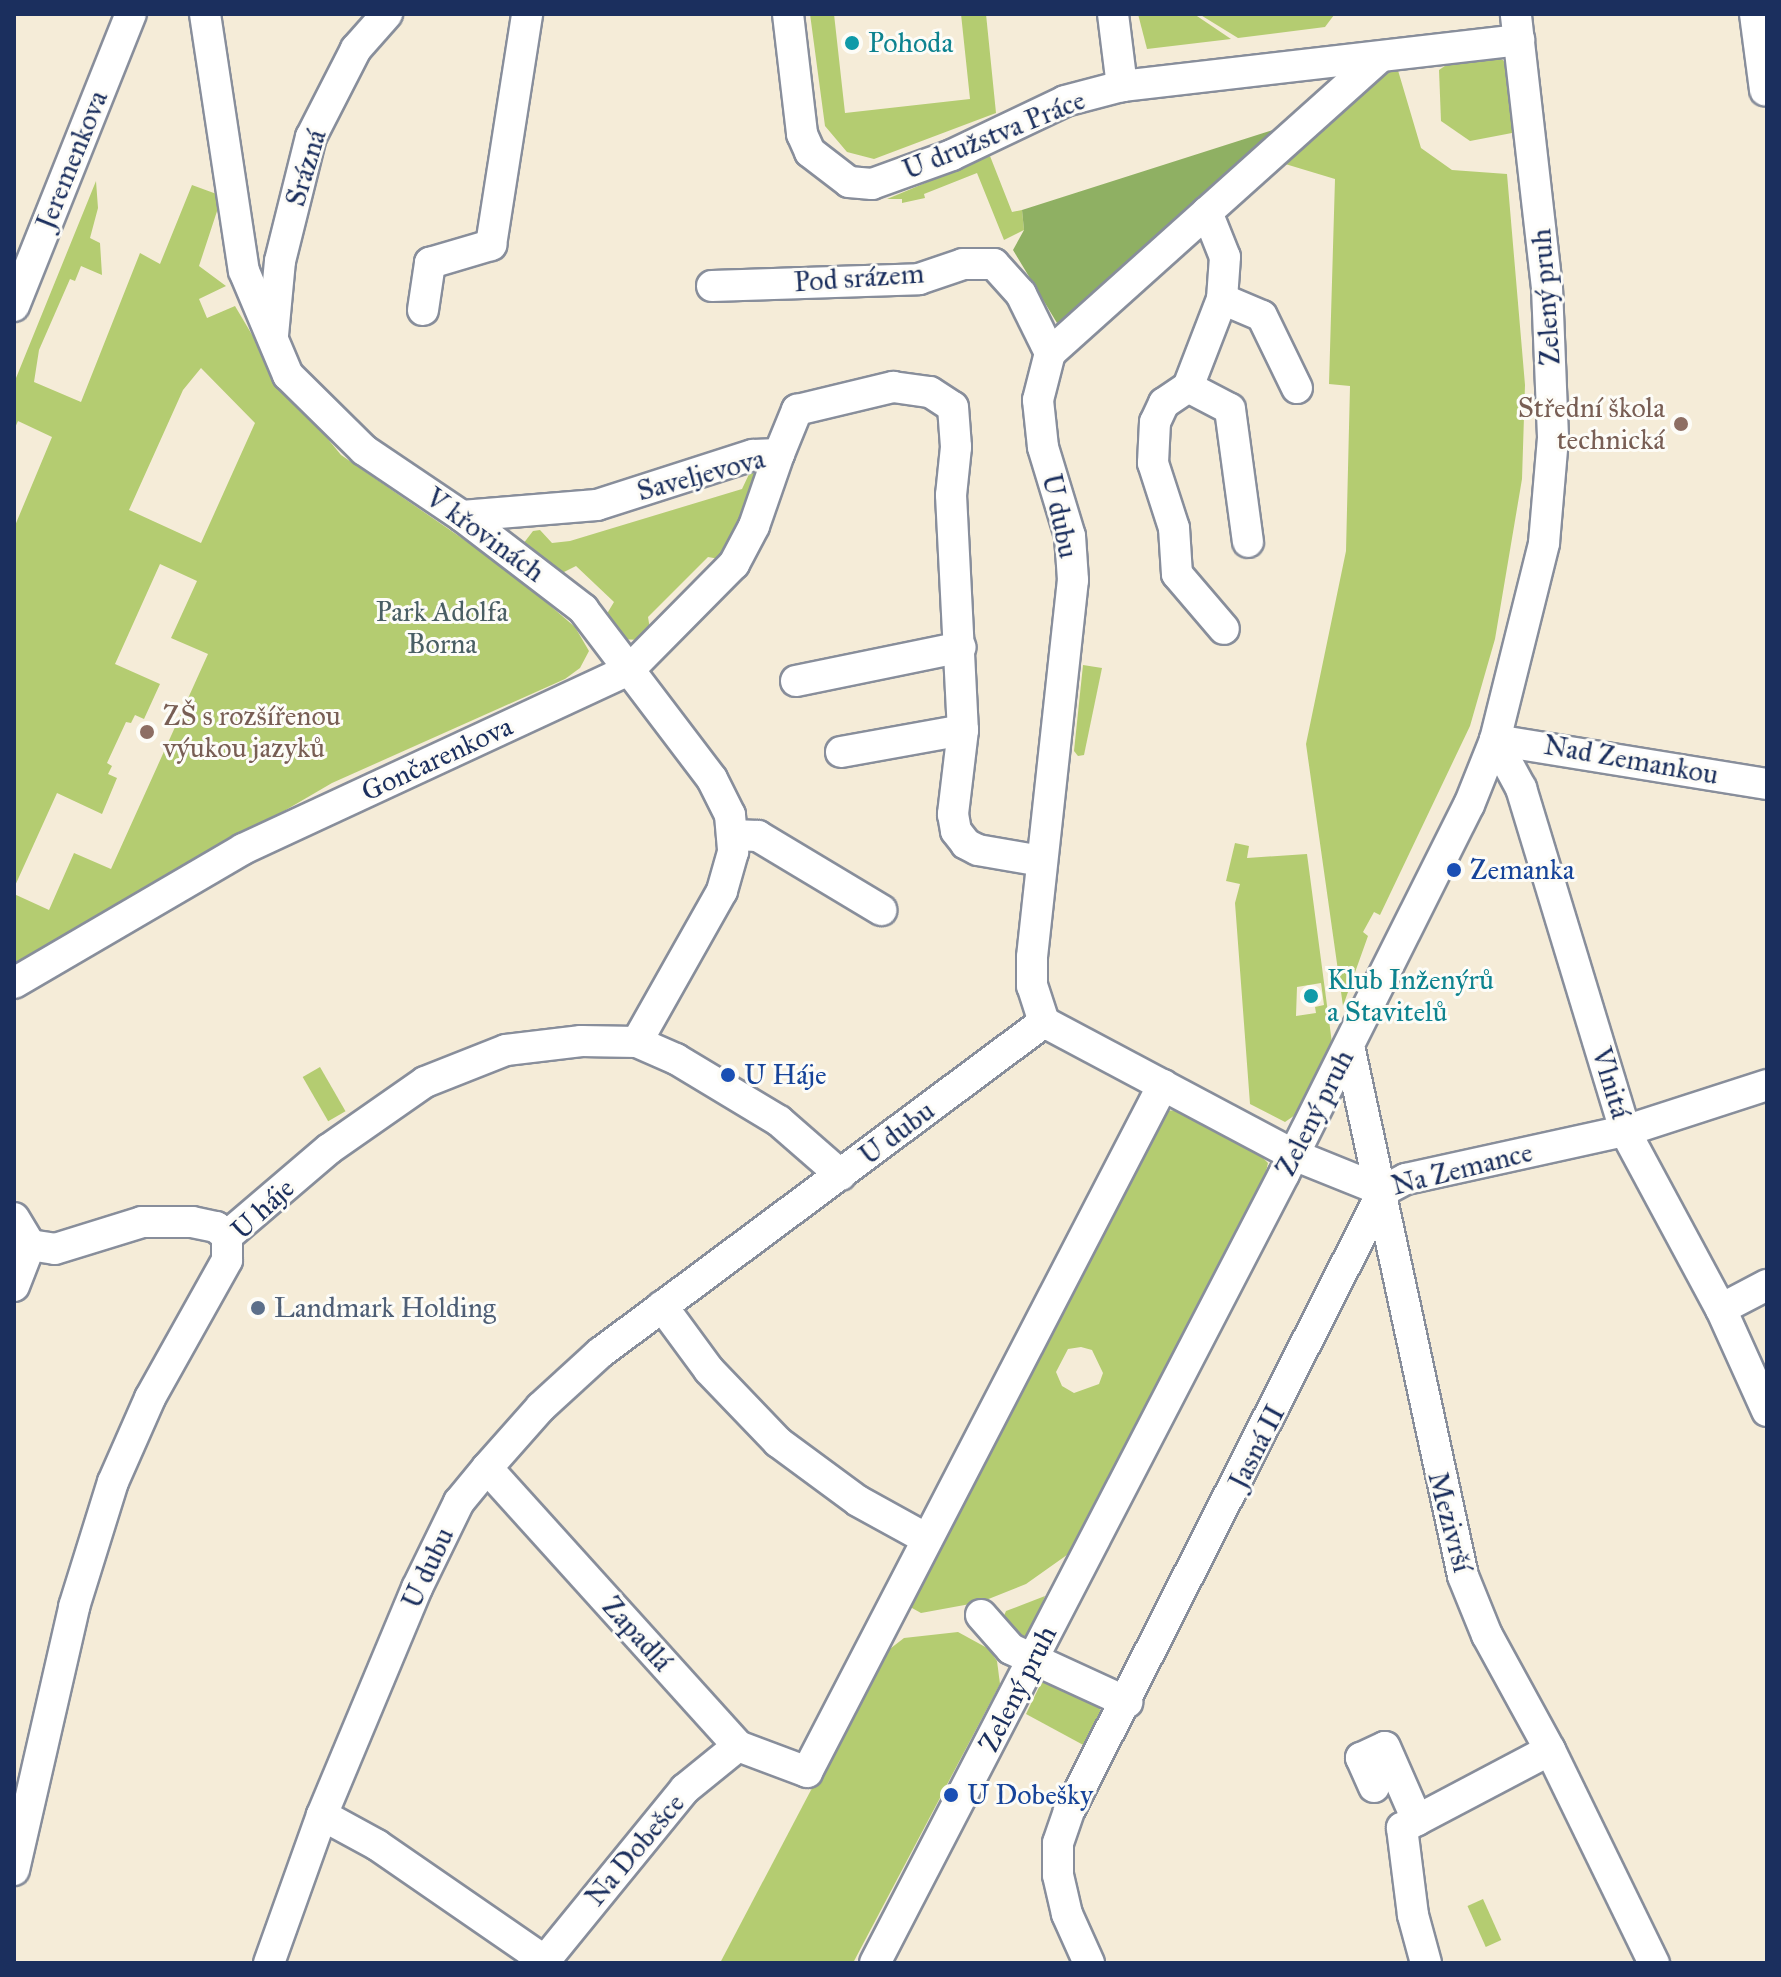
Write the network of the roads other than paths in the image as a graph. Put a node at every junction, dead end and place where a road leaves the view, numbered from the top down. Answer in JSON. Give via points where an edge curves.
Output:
{"nodes":[{"id":1,"x":112,"y":14,"type":"edge"},
{"id":2,"x":131,"y":14,"type":"edge"},
{"id":3,"x":205,"y":14,"type":"edge"},
{"id":4,"x":387,"y":14,"type":"edge"},
{"id":5,"x":527,"y":14,"type":"edge"},
{"id":6,"x":788,"y":14,"type":"edge"},
{"id":7,"x":1113,"y":14,"type":"edge"},
{"id":8,"x":1755,"y":14,"type":"edge"},
{"id":9,"x":1517,"y":27,"type":"edge"},
{"id":10,"x":1379,"y":58,"type":"junction"},
{"id":11,"x":1122,"y":86,"type":"junction"},
{"id":12,"x":1765,"y":90,"type":"edge"},
{"id":13,"x":1207,"y":212,"type":"junction"},
{"id":14,"x":14,"y":260,"type":"edge"},
{"id":15,"x":712,"y":286,"type":"dead end"},
{"id":16,"x":1222,"y":299,"type":"junction"},
{"id":17,"x":14,"y":306,"type":"edge"},
{"id":18,"x":423,"y":310,"type":"dead end"},
{"id":19,"x":273,"y":340,"type":"junction"},
{"id":20,"x":1050,"y":353,"type":"junction"},
{"id":21,"x":1188,"y":387,"type":"junction"},
{"id":22,"x":1297,"y":388,"type":"dead end"},
{"id":23,"x":779,"y":454,"type":"junction"},
{"id":24,"x":462,"y":516,"type":"junction"},
{"id":25,"x":1248,"y":542,"type":"dead end"},
{"id":26,"x":1224,"y":629,"type":"dead end"},
{"id":27,"x":961,"y":647,"type":"junction"},
{"id":28,"x":630,"y":669,"type":"junction"},
{"id":29,"x":796,"y":681,"type":"dead end"},
{"id":30,"x":963,"y":730,"type":"junction"},
{"id":31,"x":1495,"y":740,"type":"junction"},
{"id":32,"x":841,"y":752,"type":"dead end"},
{"id":33,"x":1767,"y":784,"type":"edge"},
{"id":34,"x":732,"y":835,"type":"junction"},
{"id":35,"x":1041,"y":861,"type":"junction"},
{"id":36,"x":881,"y":910,"type":"dead end"},
{"id":37,"x":14,"y":983,"type":"edge"},
{"id":38,"x":1044,"y":1022,"type":"junction"},
{"id":39,"x":637,"y":1042,"type":"junction"},
{"id":40,"x":1349,"y":1046,"type":"junction"},
{"id":41,"x":1163,"y":1085,"type":"junction"},
{"id":42,"x":1767,"y":1085,"type":"edge"},
{"id":43,"x":1625,"y":1131,"type":"junction"},
{"id":44,"x":1294,"y":1155,"type":"junction"},
{"id":45,"x":841,"y":1175,"type":"junction"},
{"id":46,"x":1383,"y":1191,"type":"junction"},
{"id":47,"x":14,"y":1218,"type":"edge"},
{"id":48,"x":227,"y":1236,"type":"junction"},
{"id":49,"x":30,"y":1245,"type":"junction"},
{"id":50,"x":1767,"y":1285,"type":"edge"},
{"id":51,"x":14,"y":1286,"type":"edge"},
{"id":52,"x":662,"y":1306,"type":"junction"},
{"id":53,"x":1721,"y":1309,"type":"junction"},
{"id":54,"x":1767,"y":1411,"type":"edge"},
{"id":55,"x":487,"y":1468,"type":"junction"},
{"id":56,"x":927,"y":1539,"type":"junction"},
{"id":57,"x":981,"y":1615,"type":"dead end"},
{"id":58,"x":1034,"y":1657,"type":"junction"},
{"id":59,"x":1127,"y":1702,"type":"junction"},
{"id":60,"x":738,"y":1746,"type":"junction"},
{"id":61,"x":1550,"y":1750,"type":"junction"},
{"id":62,"x":24,"y":1763,"type":"edge"},
{"id":63,"x":1374,"y":1787,"type":"dead end"},
{"id":64,"x":322,"y":1815,"type":"junction"},
{"id":65,"x":1417,"y":1820,"type":"junction"},
{"id":66,"x":14,"y":1870,"type":"edge"},
{"id":67,"x":544,"y":1961,"type":"edge"},
{"id":68,"x":269,"y":1963,"type":"edge"},
{"id":69,"x":875,"y":1963,"type":"edge"},
{"id":70,"x":1089,"y":1963,"type":"edge"},
{"id":71,"x":1426,"y":1963,"type":"edge"},
{"id":72,"x":1654,"y":1963,"type":"edge"}],
"edges":[{"from":1,"to":14,"type":"street","name":"Jeremenkova"},
{"from":2,"to":17,"type":"street","name":"Jeremenkova"},
{"from":3,"to":19,"type":"street","name":"V křovinách","via":[[244,271]]},
{"from":4,"to":19,"type":"street","name":"Srázná","via":[[356,49],[311,137],[280,261]]},
{"from":5,"to":18,"type":"street","via":[[491,245],[430,263]]},
{"from":6,"to":11,"type":"street","name":"U družstva Práce","via":[[802,134],[810,152],[849,182],[886,179],[1065,101]]},
{"from":7,"to":11,"type":"street"},
{"from":8,"to":12,"type":"street"},
{"from":9,"to":10,"type":"street","name":"U družstva Práce"},
{"from":9,"to":31,"type":"street","name":"Zelený pruh","via":[[1547,288],[1553,437],[1544,543]]},
{"from":10,"to":11,"type":"street","name":"U družstva Práce"},
{"from":10,"to":13,"type":"street"},
{"from":13,"to":16,"type":"street","via":[[1225,257]]},
{"from":13,"to":20,"type":"street"},
{"from":15,"to":20,"type":"street","name":"Pod srázem","via":[[919,279],[963,264],[994,264],[1021,294]]},
{"from":16,"to":21,"type":"street"},
{"from":16,"to":22,"type":"street","via":[[1262,316]]},
{"from":19,"to":24,"type":"street","name":"V křovinách","via":[[288,375],[364,450]]},
{"from":20,"to":35,"type":"street","name":"U dubu","via":[[1038,400],[1043,447],[1070,536],[1073,580]]},
{"from":21,"to":25,"type":"street","via":[[1230,409]]},
{"from":21,"to":26,"type":"street","via":[[1164,403],[1155,422],[1153,463],[1174,528],[1177,574]]},
{"from":23,"to":24,"type":"street","name":"Saveljevova","via":[[753,455],[597,505]]},
{"from":23,"to":27,"type":"street","name":"Saveljevova","via":[[797,410],[893,387],[930,392],[953,407],[951,495]]},
{"from":23,"to":28,"type":"street","name":"Gončarenkova","via":[[754,526],[734,564]]},
{"from":24,"to":28,"type":"street","name":"V křovinách","via":[[583,609]]},
{"from":27,"to":29,"type":"street"},
{"from":27,"to":30,"type":"street","name":"Saveljevova"},
{"from":28,"to":34,"type":"street","name":"V křovinách","via":[[712,779],[730,815]]},
{"from":28,"to":37,"type":"street","name":"Gončarenkova","via":[[243,849]]},
{"from":30,"to":32,"type":"street"},
{"from":30,"to":35,"type":"street","name":"Saveljevova","via":[[953,814],[956,831],[978,850]]},
{"from":31,"to":33,"type":"street","name":"Nad Zemankou"},
{"from":31,"to":40,"type":"street","name":"Zelený pruh","via":[[1469,805]]},
{"from":31,"to":43,"type":"street","name":"Vlnitá","via":[[1521,788]]},
{"from":34,"to":36,"type":"street","via":[[758,836]]},
{"from":34,"to":39,"type":"street","name":"V křovinách","via":[[722,891]]},
{"from":35,"to":38,"type":"street","name":"U dubu","via":[[1032,986]]},
{"from":38,"to":41,"type":"street","name":"Na Zemance"},
{"from":38,"to":45,"type":"street","name":"U dubu"},
{"from":39,"to":45,"type":"street","name":"U háje","via":[[723,1084],[779,1121]]},
{"from":39,"to":48,"type":"street","name":"U háje","via":[[581,1041],[506,1050],[425,1082],[329,1149]]},
{"from":40,"to":44,"type":"street","name":"Zelený pruh"},
{"from":40,"to":46,"type":"street","name":"Mezivrší"},
{"from":41,"to":44,"type":"street","name":"Na Zemance"},
{"from":41,"to":56,"type":"street"},
{"from":42,"to":43,"type":"street","name":"Na Zemance"},
{"from":43,"to":46,"type":"street","name":"Na Zemance","via":[[1406,1179]]},
{"from":43,"to":53,"type":"street","name":"Vlnitá"},
{"from":44,"to":46,"type":"street","name":"Na Zemance"},
{"from":44,"to":58,"type":"street","name":"Zelený pruh"},
{"from":45,"to":52,"type":"street","name":"U dubu"},
{"from":46,"to":59,"type":"street","name":"Jasná II"},
{"from":46,"to":61,"type":"street","name":"Mezivrší","via":[[1416,1372],[1463,1576],[1487,1635]]},
{"from":47,"to":49,"type":"street"},
{"from":48,"to":49,"type":"street","via":[[216,1227],[192,1222],[142,1222],[55,1249]]},
{"from":48,"to":62,"type":"street","name":"U háje","via":[[227,1260],[150,1398],[113,1482]]},
{"from":49,"to":51,"type":"street"},
{"from":50,"to":53,"type":"street"},
{"from":52,"to":55,"type":"street","name":"U dubu","via":[[541,1407]]},
{"from":52,"to":56,"type":"street","via":[[709,1370],[778,1442],[858,1501]]},
{"from":53,"to":54,"type":"street","name":"Vlnitá"},
{"from":55,"to":60,"type":"street","name":"Zapadlá"},
{"from":55,"to":64,"type":"street","name":"U dubu","via":[[459,1502],[417,1588]]},
{"from":56,"to":60,"type":"street","name":"Zapadlá","via":[[807,1772]]},
{"from":57,"to":58,"type":"street","via":[[1011,1649]]},
{"from":58,"to":59,"type":"street"},
{"from":58,"to":69,"type":"street","name":"Zelený pruh"},
{"from":59,"to":70,"type":"street","name":"Jasná II","via":[[1069,1811],[1058,1843],[1058,1875],[1067,1914]]},
{"from":60,"to":67,"type":"street","name":"Na Dobešce","via":[[685,1789]]},
{"from":61,"to":65,"type":"street"},
{"from":61,"to":72,"type":"street","name":"Mezivrší"},
{"from":62,"to":66,"type":"street","name":"U háje"},
{"from":63,"to":65,"type":"street","via":[[1361,1758],[1385,1747]]},
{"from":64,"to":67,"type":"street","via":[[414,1868]]},
{"from":64,"to":68,"type":"street","name":"U dubu"},
{"from":65,"to":71,"type":"street","via":[[1402,1828],[1413,1915]]}]}
